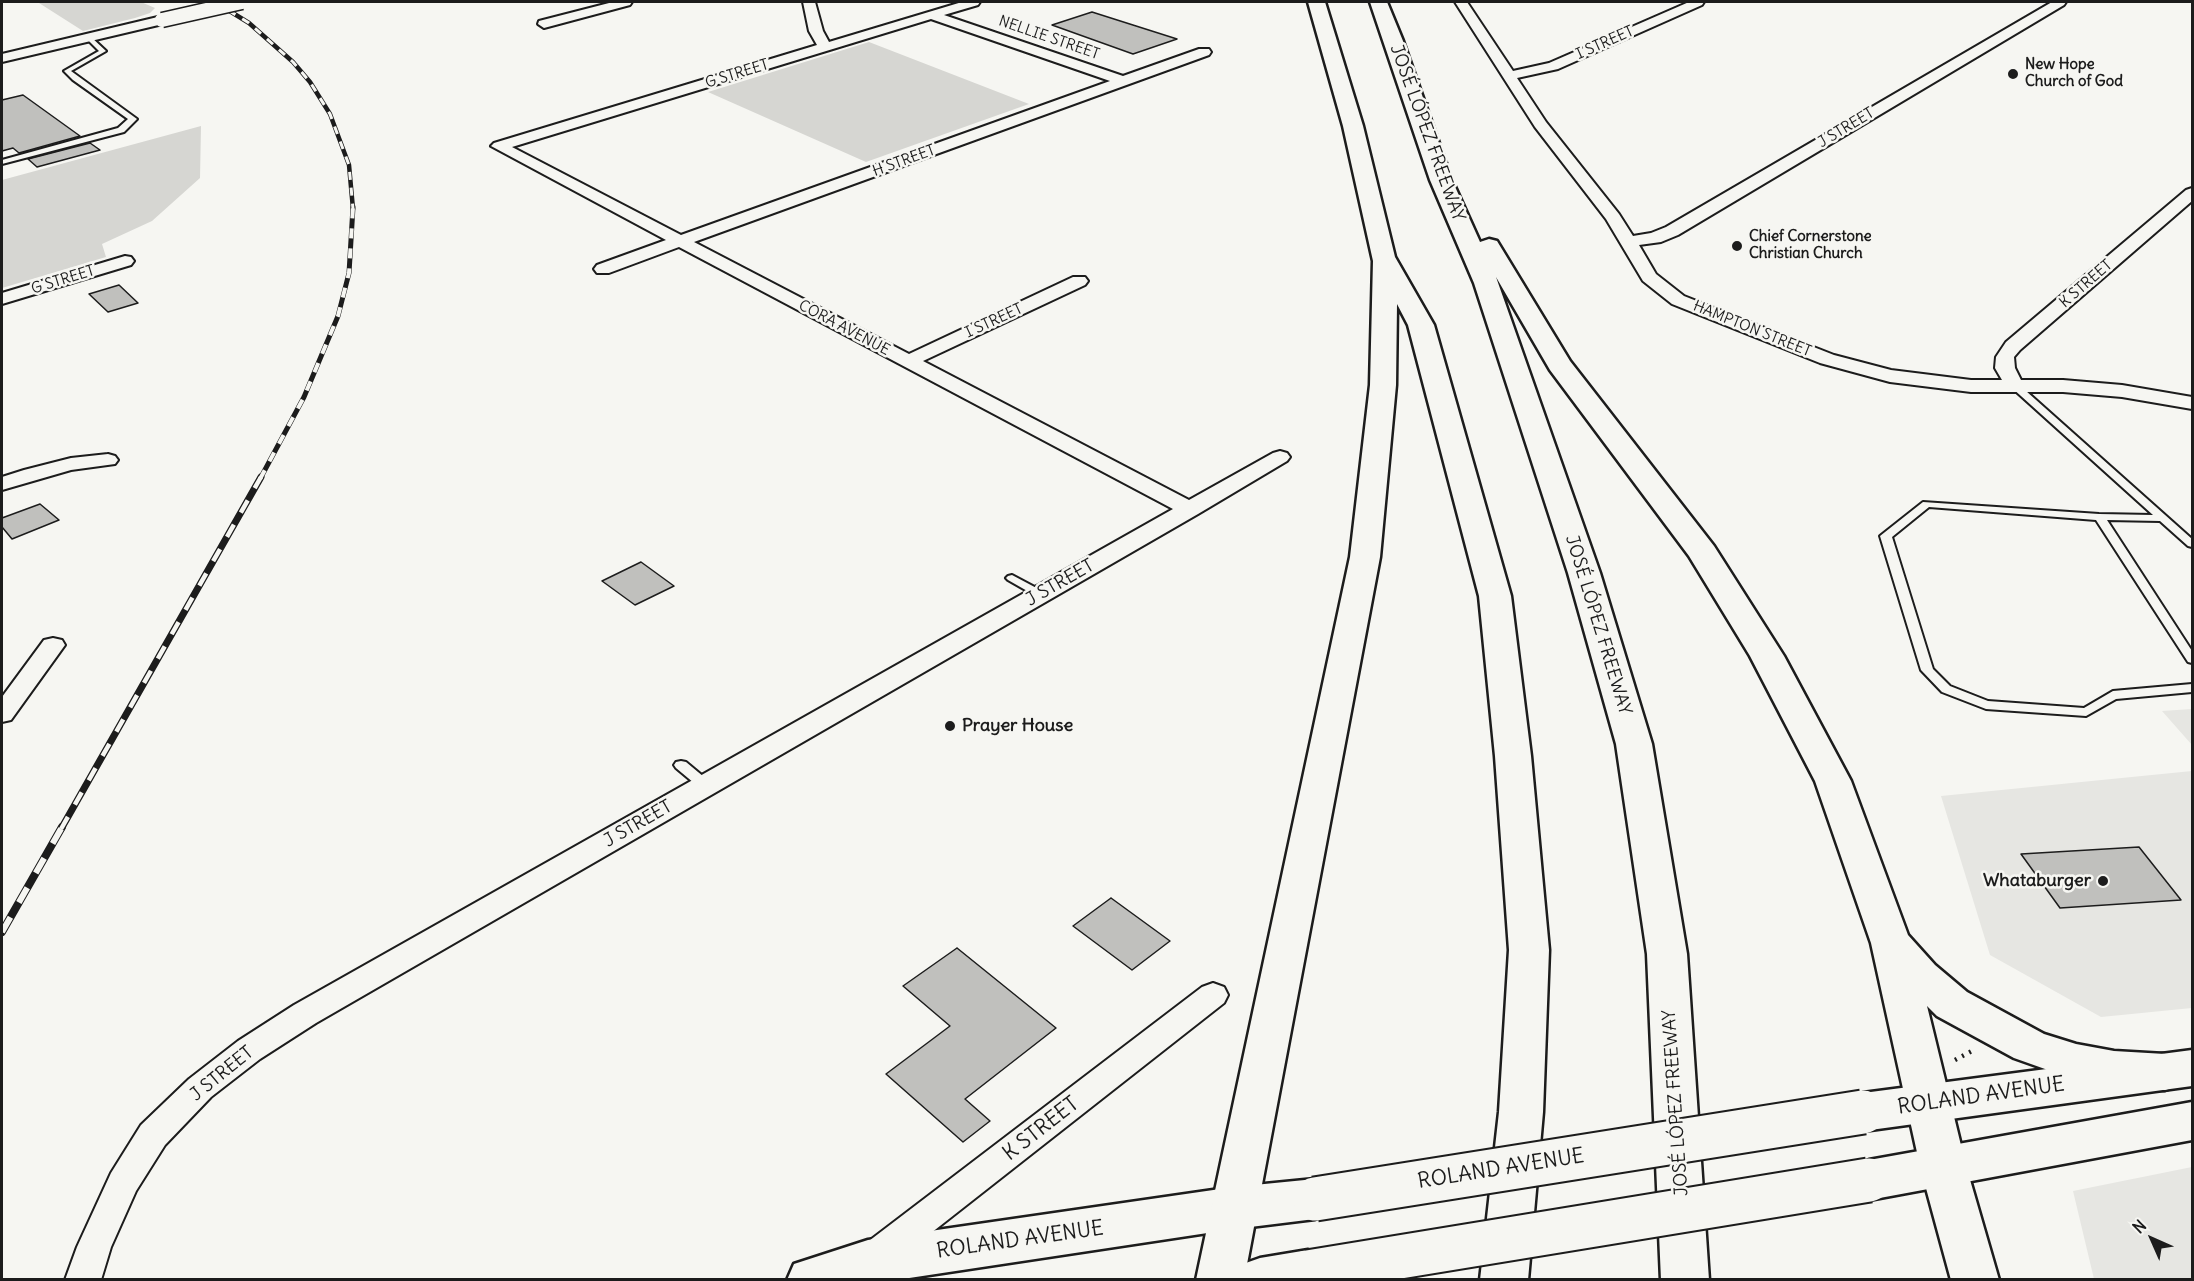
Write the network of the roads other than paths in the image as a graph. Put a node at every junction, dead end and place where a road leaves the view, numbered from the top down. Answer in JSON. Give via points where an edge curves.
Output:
{"nodes":[{"id":1,"x":242,"y":2,"type":"edge"},
{"id":2,"x":626,"y":2,"type":"edge"},
{"id":3,"x":809,"y":2,"type":"edge"},
{"id":4,"x":974,"y":2,"type":"edge"},
{"id":5,"x":1316,"y":2,"type":"edge"},
{"id":6,"x":1377,"y":2,"type":"edge"},
{"id":7,"x":1461,"y":2,"type":"edge"},
{"id":8,"x":1698,"y":2,"type":"edge"},
{"id":9,"x":2060,"y":2,"type":"edge"},
{"id":10,"x":931,"y":15,"type":"junction"},
{"id":11,"x":544,"y":24,"type":"dead end"},
{"id":12,"x":89,"y":38,"type":"junction"},
{"id":13,"x":825,"y":47,"type":"junction"},
{"id":14,"x":1204,"y":52,"type":"dead end"},
{"id":15,"x":2,"y":58,"type":"edge"},
{"id":16,"x":1510,"y":76,"type":"junction"},
{"id":17,"x":1123,"y":81,"type":"junction"},
{"id":18,"x":499,"y":147,"type":"joint"},
{"id":19,"x":2,"y":162,"type":"edge"},
{"id":20,"x":1445,"y":190,"type":"junction"},
{"id":21,"x":2193,"y":193,"type":"edge"},
{"id":22,"x":680,"y":242,"type":"junction"},
{"id":23,"x":1628,"y":242,"type":"junction"},
{"id":24,"x":1383,"y":257,"type":"junction"},
{"id":25,"x":125,"y":261,"type":"dead end"},
{"id":26,"x":603,"y":269,"type":"dead end"},
{"id":27,"x":1079,"y":281,"type":"dead end"},
{"id":28,"x":2,"y":299,"type":"edge"},
{"id":29,"x":908,"y":361,"type":"junction"},
{"id":30,"x":2014,"y":385,"type":"junction"},
{"id":31,"x":2193,"y":403,"type":"edge"},
{"id":32,"x":1280,"y":457,"type":"dead end"},
{"id":33,"x":108,"y":460,"type":"dead end"},
{"id":34,"x":2,"y":484,"type":"edge"},
{"id":35,"x":1190,"y":508,"type":"junction"},
{"id":36,"x":2099,"y":517,"type":"junction"},
{"id":37,"x":2163,"y":518,"type":"junction"},
{"id":38,"x":2193,"y":544,"type":"edge"},
{"id":39,"x":1012,"y":578,"type":"dead end"},
{"id":40,"x":1040,"y":594,"type":"junction"},
{"id":41,"x":53,"y":645,"type":"dead end"},
{"id":42,"x":2193,"y":659,"type":"edge"},
{"id":43,"x":2193,"y":688,"type":"edge"},
{"id":44,"x":2,"y":714,"type":"edge"},
{"id":45,"x":681,"y":765,"type":"dead end"},
{"id":46,"x":705,"y":785,"type":"junction"},
{"id":47,"x":1891,"y":943,"type":"junction"},
{"id":48,"x":1213,"y":995,"type":"dead end"},
{"id":49,"x":2179,"y":1070,"type":"edge"},
{"id":50,"x":1937,"y":1083,"type":"junction"},
{"id":51,"x":2193,"y":1121,"type":"edge"},
{"id":52,"x":1943,"y":1166,"type":"junction"},
{"id":53,"x":1234,"y":1208,"type":"junction"},
{"id":54,"x":868,"y":1262,"type":"junction"},
{"id":55,"x":83,"y":1280,"type":"edge"},
{"id":56,"x":811,"y":1280,"type":"edge"},
{"id":57,"x":1220,"y":1280,"type":"edge"},
{"id":58,"x":1260,"y":1280,"type":"edge"},
{"id":59,"x":1504,"y":1280,"type":"edge"},
{"id":60,"x":1685,"y":1280,"type":"edge"},
{"id":61,"x":1975,"y":1280,"type":"edge"}],
"edges":[{"from":1,"to":12,"type":"street","bridge":true},
{"from":2,"to":11,"type":"street"},
{"from":3,"to":13,"type":"street","via":[[816,31]]},
{"from":4,"to":10,"type":"street","name":"G STREET"},
{"from":5,"to":24,"type":"main road","via":[[1353,126]]},
{"from":6,"to":20,"type":"main road","name":"JOSÉ LÓPEZ FREEWAY"},
{"from":7,"to":16,"type":"street","name":"HAMPTON STREET"},
{"from":8,"to":16,"type":"street","name":"I STREET","via":[[1553,66]]},
{"from":9,"to":23,"type":"street","name":"J STREET","via":[[1672,231]]},
{"from":10,"to":13,"type":"street","name":"G STREET"},
{"from":10,"to":17,"type":"street","name":"NELLIE STREET"},
{"from":12,"to":15,"type":"street"},
{"from":12,"to":19,"type":"lane","via":[[102,51],[67,71],[133,119],[121,130]]},
{"from":13,"to":18,"type":"street","name":"G STREET"},
{"from":14,"to":17,"type":"street","name":"H STREET"},
{"from":16,"to":23,"type":"street","name":"HAMPTON STREET","via":[[1540,124]]},
{"from":17,"to":22,"type":"street","name":"H STREET"},
{"from":18,"to":22,"type":"street","name":"CORA AVENUE"},
{"from":20,"to":47,"type":"main road","via":[[1489,246],[1559,364],[1703,553],[1767,656],[1833,781]]},
{"from":20,"to":60,"type":"main road","name":"JOSÉ LÓPEZ FREEWAY","via":[[1489,294],[1584,573],[1634,744],[1667,954]]},
{"from":21,"to":30,"type":"street","name":"K STREET","via":[[2013,346],[2005,357],[2005,368]]},
{"from":22,"to":26,"type":"street","name":"H STREET"},
{"from":22,"to":29,"type":"street","name":"CORA AVENUE"},
{"from":23,"to":30,"type":"street","name":"HAMPTON STREET","via":[[1650,277],[1678,300],[1827,359],[1918,380],[1971,386]]},
{"from":24,"to":53,"type":"main road","via":[[1384,367],[1365,556]]},
{"from":24,"to":59,"type":"main road","via":[[1421,325],[1496,608],[1529,950],[1521,1112]]},
{"from":25,"to":28,"type":"street","name":"G STREET"},
{"from":27,"to":29,"type":"street","name":"I STREET"},
{"from":29,"to":35,"type":"street","name":"CORA AVENUE"},
{"from":30,"to":31,"type":"street","name":"HAMPTON STREET","via":[[2122,391]]},
{"from":30,"to":37,"type":"lane"},
{"from":32,"to":35,"type":"street","name":"J STREET"},
{"from":33,"to":34,"type":"street","via":[[71,464]]},
{"from":35,"to":40,"type":"street","name":"J STREET"},
{"from":36,"to":37,"type":"lane"},
{"from":36,"to":42,"type":"lane"},
{"from":36,"to":43,"type":"lane","via":[[1927,504],[1886,536],[1928,670],[1946,689],[1986,705],[2086,712],[2113,695]]},
{"from":37,"to":38,"type":"lane"},
{"from":39,"to":40,"type":"lane"},
{"from":40,"to":46,"type":"street","name":"J STREET"},
{"from":41,"to":44,"type":"street"},
{"from":45,"to":46,"type":"lane"},
{"from":46,"to":55,"type":"street","name":"J STREET","via":[[305,1014],[200,1088],[153,1135],[123,1183]]},
{"from":47,"to":49,"type":"main road","via":[[1952,1004],[2029,1046],[2076,1062],[2114,1069]]},
{"from":47,"to":50,"type":"main road"},
{"from":48,"to":54,"type":"street","name":"K STREET"},
{"from":49,"to":50,"type":"main road","name":"ROLAND AVENUE"},
{"from":50,"to":52,"type":"main road"},
{"from":50,"to":53,"type":"main road","name":"ROLAND AVENUE","bridge":true,"via":[[1863,1112],[1315,1199]]},
{"from":51,"to":52,"type":"main road"},
{"from":52,"to":58,"type":"main road","bridge":true},
{"from":52,"to":61,"type":"main road"},
{"from":53,"to":54,"type":"main road","name":"ROLAND AVENUE"},
{"from":53,"to":57,"type":"main road"},
{"from":54,"to":56,"type":"main road","name":"ROLAND AVENUE"}]}
